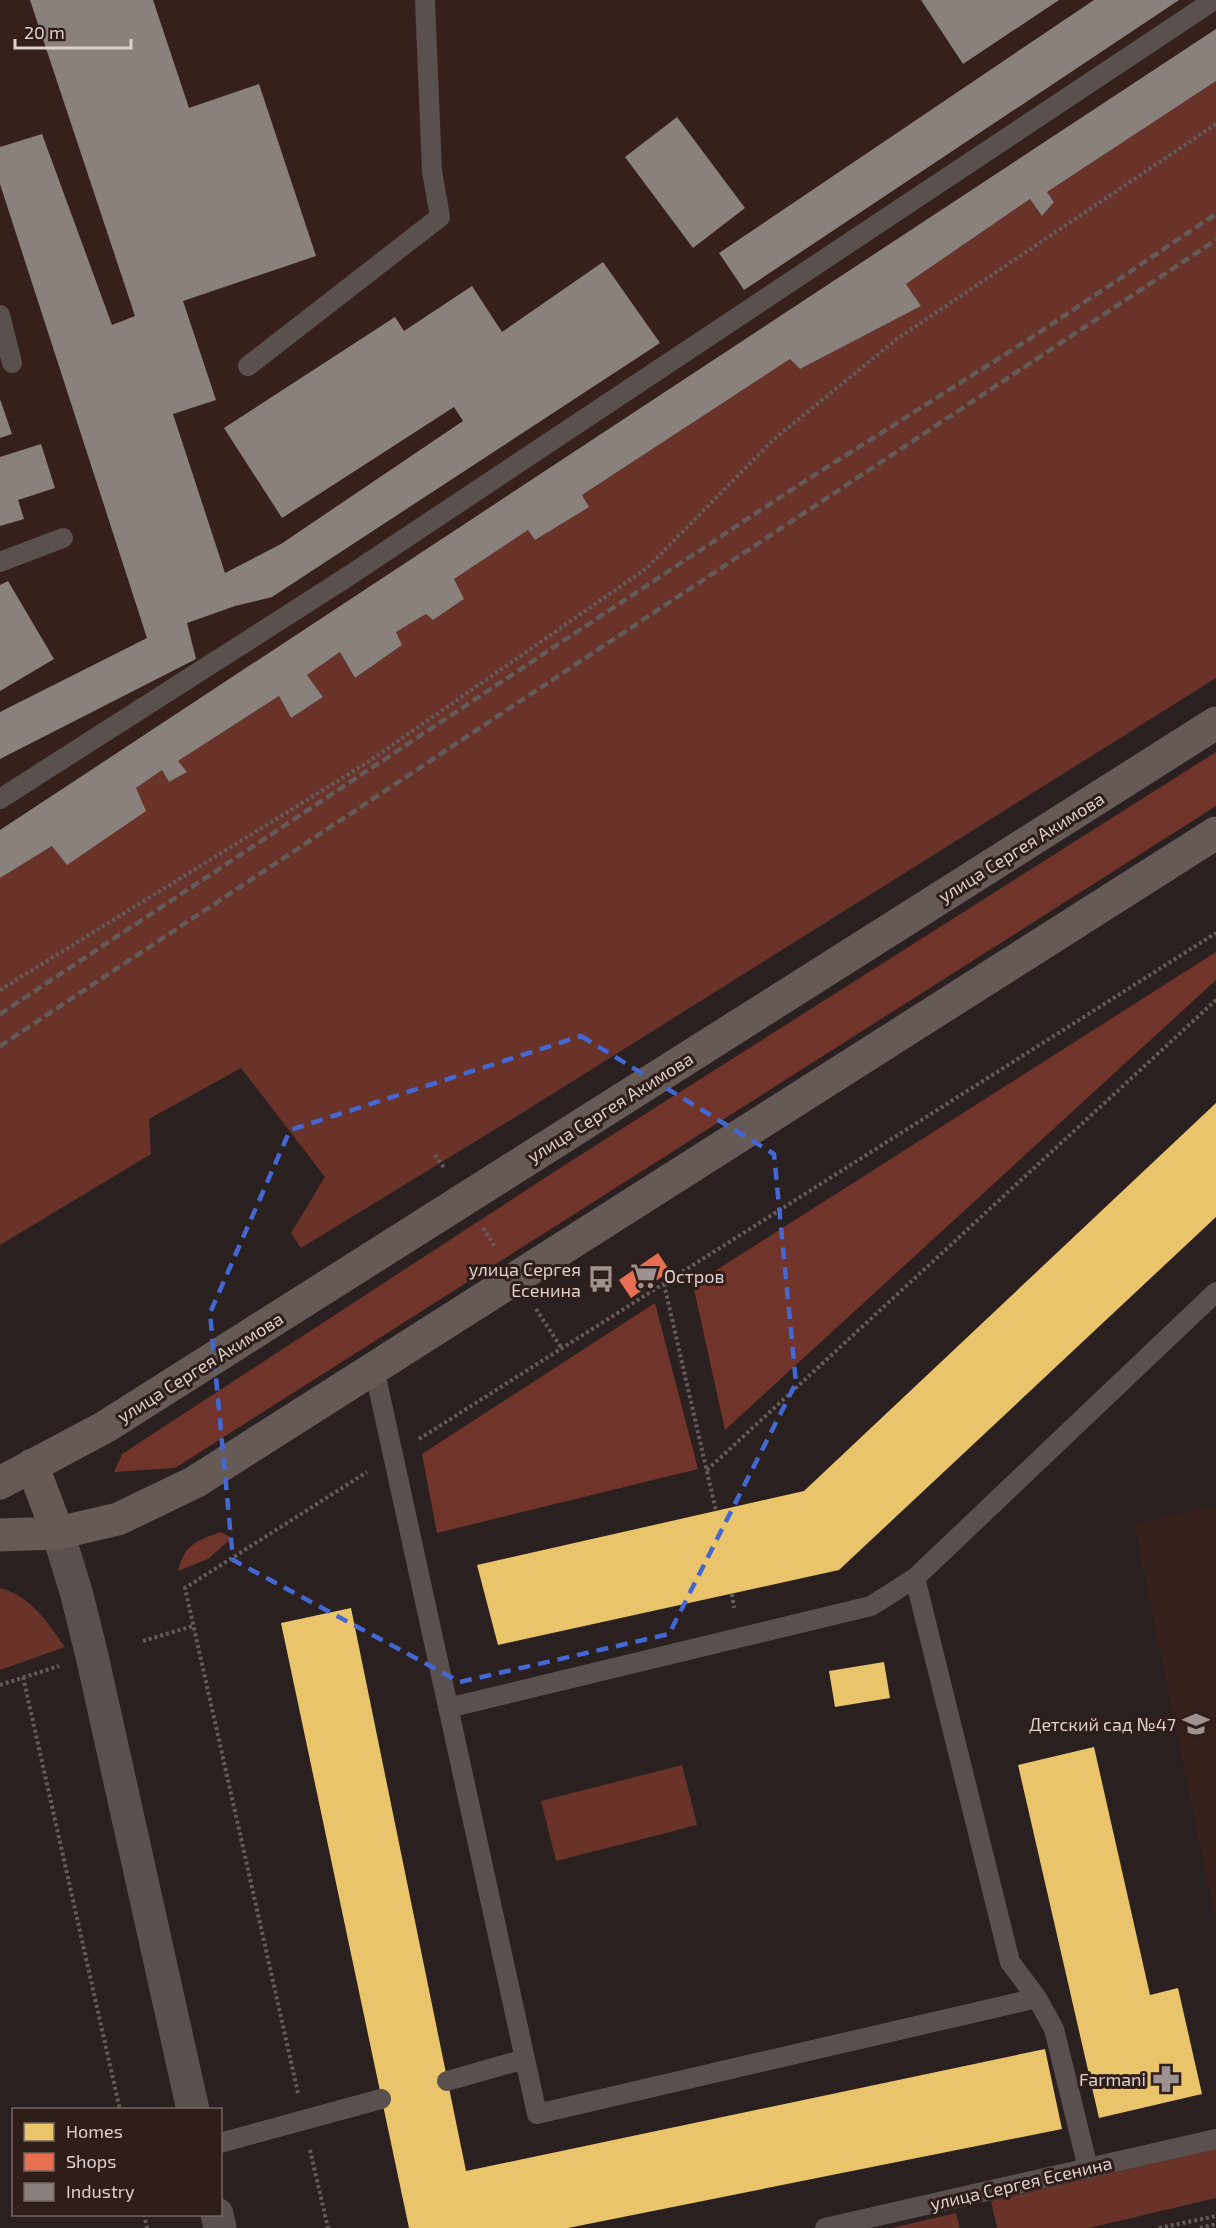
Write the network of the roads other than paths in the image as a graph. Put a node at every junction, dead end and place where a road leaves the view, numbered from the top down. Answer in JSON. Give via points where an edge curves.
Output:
{"nodes":[{"id":1,"x":425,"y":0,"type":"edge"},
{"id":2,"x":1214,"y":0,"type":"edge"},
{"id":3,"x":0,"y":315,"type":"edge"},
{"id":4,"x":12,"y":363,"type":"dead end"},
{"id":5,"x":248,"y":366,"type":"dead end"},
{"id":6,"x":63,"y":538,"type":"dead end"},
{"id":7,"x":0,"y":562,"type":"edge"},
{"id":8,"x":1216,"y":723,"type":"edge"},
{"id":9,"x":0,"y":799,"type":"edge"},
{"id":10,"x":1216,"y":832,"type":"edge"},
{"id":11,"x":1216,"y":1292,"type":"edge"},
{"id":12,"x":374,"y":1368,"type":"junction"},
{"id":13,"x":32,"y":1465,"type":"junction"},
{"id":14,"x":0,"y":1483,"type":"edge"},
{"id":15,"x":58,"y":1533,"type":"junction"},
{"id":16,"x":0,"y":1535,"type":"edge"},
{"id":17,"x":915,"y":1578,"type":"junction"},
{"id":18,"x":448,"y":1708,"type":"junction"},
{"id":19,"x":1037,"y":1998,"type":"junction"},
{"id":20,"x":525,"y":2059,"type":"junction"},
{"id":21,"x":447,"y":2081,"type":"dead end"},
{"id":22,"x":381,"y":2099,"type":"dead end"},
{"id":23,"x":194,"y":2108,"type":"edge"},
{"id":24,"x":1216,"y":2139,"type":"edge"},
{"id":25,"x":222,"y":2142,"type":"edge"},
{"id":26,"x":1088,"y":2168,"type":"junction"},
{"id":27,"x":825,"y":2228,"type":"edge"}],
"edges":[{"from":1,"to":5,"type":"lane","via":[[432,171],[440,217]]},
{"from":2,"to":9,"type":"lane","via":[[344,579]]},
{"from":3,"to":4,"type":"lane"},
{"from":6,"to":7,"type":"lane"},
{"from":8,"to":13,"type":"main road","name":"улица Сергея Акимова","via":[[105,1427]]},
{"from":10,"to":12,"type":"main road"},
{"from":11,"to":17,"type":"lane"},
{"from":12,"to":15,"type":"main road","via":[[195,1482],[118,1519]]},
{"from":12,"to":18,"type":"lane"},
{"from":13,"to":14,"type":"main road","name":"улица Сергея Акимова"},
{"from":13,"to":15,"type":"main road"},
{"from":15,"to":16,"type":"main road"},
{"from":15,"to":23,"type":"street","via":[[90,1646]]},
{"from":17,"to":18,"type":"lane","via":[[871,1606]]},
{"from":17,"to":19,"type":"lane","via":[[1010,1962]]},
{"from":18,"to":20,"type":"lane"},
{"from":19,"to":20,"type":"lane","via":[[537,2114]]},
{"from":19,"to":26,"type":"lane","via":[[1054,2029]]},
{"from":20,"to":21,"type":"lane"},
{"from":22,"to":25,"type":"lane"},
{"from":24,"to":26,"type":"lane","name":"улица Сергея Есенина"},
{"from":26,"to":27,"type":"lane","name":"улица Сергея Есенина"}]}
